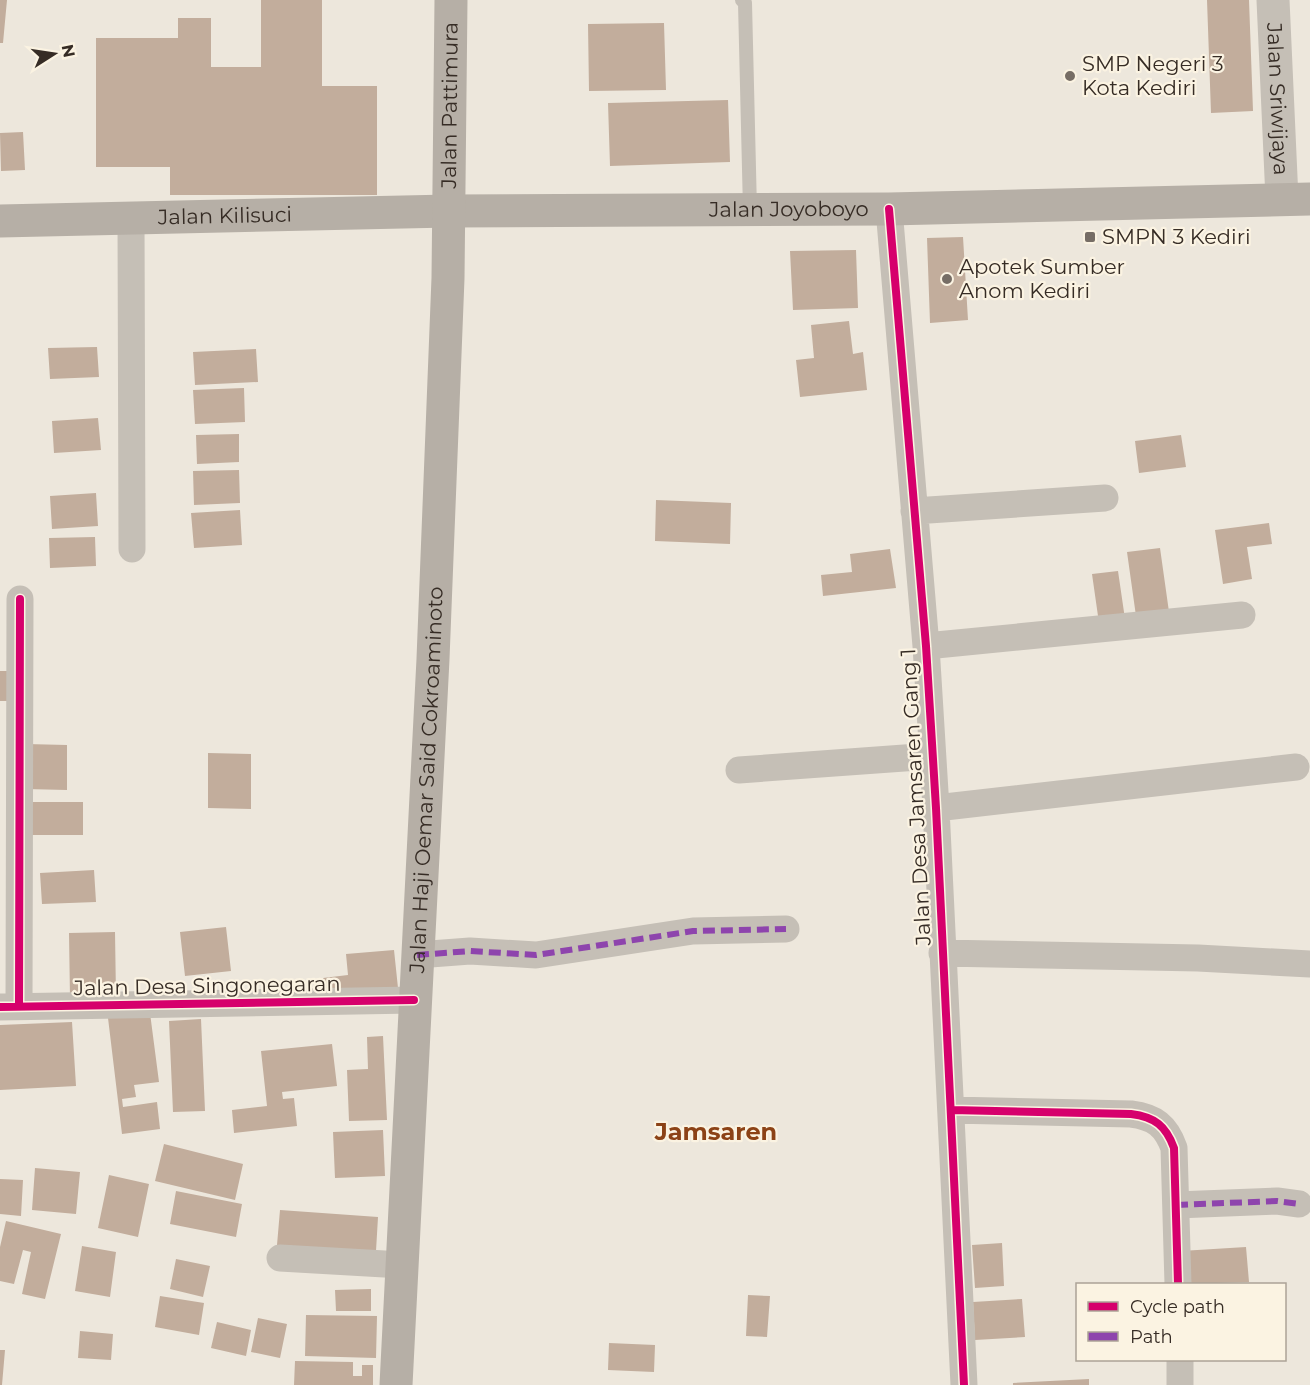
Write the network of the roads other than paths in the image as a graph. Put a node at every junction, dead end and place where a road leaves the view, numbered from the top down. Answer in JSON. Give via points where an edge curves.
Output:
{"nodes":[{"id":1,"x":452,"y":0,"type":"edge"},
{"id":2,"x":742,"y":0,"type":"edge"},
{"id":3,"x":1273,"y":0,"type":"edge"},
{"id":4,"x":1296,"y":199,"type":"edge"},
{"id":5,"x":889,"y":209,"type":"junction"},
{"id":6,"x":449,"y":211,"type":"junction"},
{"id":7,"x":750,"y":211,"type":"junction"},
{"id":8,"x":131,"y":219,"type":"junction"},
{"id":9,"x":0,"y":221,"type":"edge"},
{"id":10,"x":1106,"y":498,"type":"dead end"},
{"id":11,"x":914,"y":512,"type":"junction"},
{"id":12,"x":132,"y":549,"type":"dead end"},
{"id":13,"x":20,"y":599,"type":"dead end"},
{"id":14,"x":1242,"y":615,"type":"dead end"},
{"id":15,"x":926,"y":646,"type":"junction"},
{"id":16,"x":932,"y":756,"type":"junction"},
{"id":17,"x":1296,"y":767,"type":"dead end"},
{"id":18,"x":739,"y":770,"type":"dead end"},
{"id":19,"x":936,"y":808,"type":"junction"},
{"id":20,"x":786,"y":929,"type":"dead end"},
{"id":21,"x":942,"y":953,"type":"junction"},
{"id":22,"x":417,"y":955,"type":"junction"},
{"id":23,"x":1310,"y":964,"type":"edge"},
{"id":24,"x":414,"y":1000,"type":"junction"},
{"id":25,"x":9,"y":1007,"type":"edge"},
{"id":26,"x":951,"y":1110,"type":"junction"},
{"id":27,"x":1299,"y":1204,"type":"dead end"},
{"id":28,"x":1176,"y":1205,"type":"junction"},
{"id":29,"x":280,"y":1258,"type":"dead end"},
{"id":30,"x":402,"y":1265,"type":"junction"},
{"id":31,"x":1178,"y":1283,"type":"edge"},
{"id":32,"x":1180,"y":1361,"type":"edge"},
{"id":33,"x":396,"y":1385,"type":"edge"},
{"id":34,"x":964,"y":1385,"type":"edge"},
{"id":35,"x":1180,"y":1385,"type":"edge"}],
"edges":[{"from":1,"to":6,"type":"main road","name":"Jalan Pattimura"},
{"from":2,"to":7,"type":"lane"},
{"from":3,"to":4,"type":"street","name":"Jalan Sriwijaya"},
{"from":4,"to":5,"type":"main road","name":"Jalan Joyoboyo"},
{"from":5,"to":7,"type":"main road","name":"Jalan Joyoboyo"},
{"from":5,"to":11,"type":"street","name":"Jalan Desa Jamsaren Gang 1"},
{"from":6,"to":7,"type":"main road","name":"Jalan Joyoboyo"},
{"from":6,"to":8,"type":"main road","name":"Jalan Kilisuci"},
{"from":6,"to":22,"type":"main road","name":"Jalan Haji Oemar Said Cokroaminoto","via":[[434,635]]},
{"from":8,"to":9,"type":"main road","name":"Jalan Kilisuci"},
{"from":8,"to":12,"type":"street"},
{"from":10,"to":11,"type":"street"},
{"from":11,"to":15,"type":"street","name":"Jalan Desa Jamsaren Gang 1"},
{"from":13,"to":25,"type":"street"},
{"from":14,"to":15,"type":"street"},
{"from":15,"to":16,"type":"street","name":"Jalan Desa Jamsaren Gang 1"},
{"from":16,"to":18,"type":"street"},
{"from":16,"to":19,"type":"street","name":"Jalan Desa Jamsaren Gang 1"},
{"from":17,"to":19,"type":"street"},
{"from":19,"to":21,"type":"street","name":"Jalan Desa Jamsaren Gang 1"},
{"from":20,"to":22,"type":"street","via":[[693,931],[536,954],[470,951]]},
{"from":21,"to":23,"type":"street"},
{"from":21,"to":26,"type":"street","name":"Jalan Desa Jamsaren Gang 1"},
{"from":22,"to":24,"type":"main road","name":"Jalan Haji Oemar Said Cokroaminoto"},
{"from":24,"to":25,"type":"street","name":"Jalan Desa Singonegaran"},
{"from":24,"to":30,"type":"main road","name":"Jalan Haji Oemar Said Cokroaminoto"},
{"from":26,"to":28,"type":"street","via":[[1149,1116],[1168,1132],[1174,1149]]},
{"from":26,"to":34,"type":"street","name":"Jalan Desa Jamsaren Gang 1"},
{"from":27,"to":28,"type":"street","via":[[1276,1201]]},
{"from":28,"to":31,"type":"street"},
{"from":29,"to":30,"type":"street"},
{"from":30,"to":33,"type":"main road","name":"Jalan Haji Oemar Said Cokroaminoto"},
{"from":32,"to":35,"type":"street"}]}
